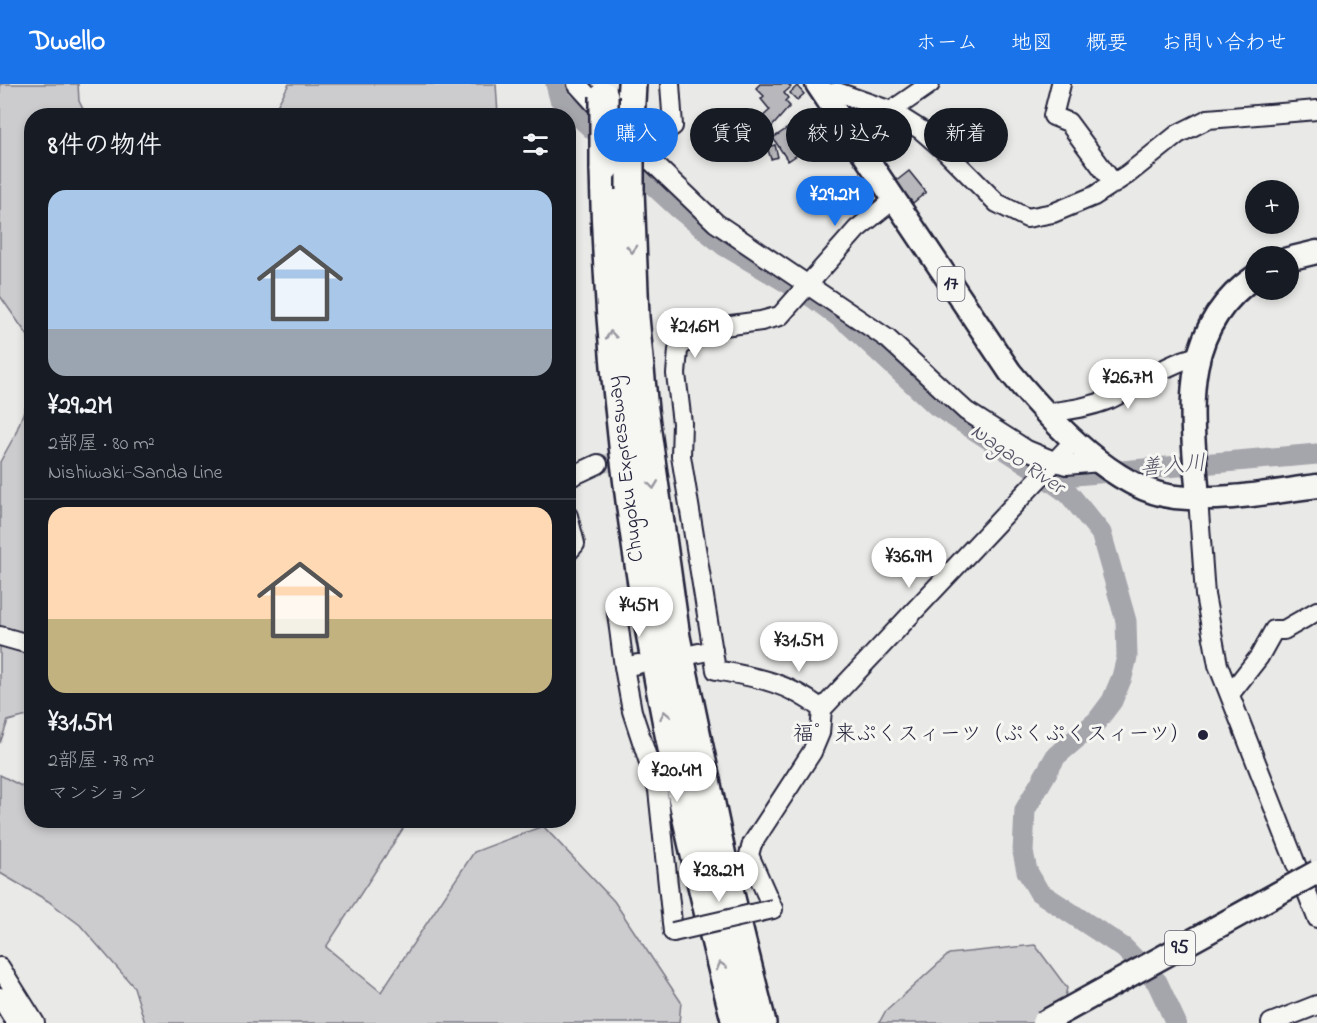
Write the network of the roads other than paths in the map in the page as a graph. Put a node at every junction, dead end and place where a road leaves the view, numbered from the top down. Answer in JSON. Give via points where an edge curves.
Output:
{"nodes":[{"id":1,"x":577,"y":84,"type":"edge"},
{"id":2,"x":632,"y":84,"type":"edge"},
{"id":3,"x":670,"y":84,"type":"edge"},
{"id":4,"x":930,"y":84,"type":"edge"},
{"id":5,"x":1061,"y":84,"type":"edge"},
{"id":6,"x":605,"y":90,"type":"edge"},
{"id":7,"x":821,"y":90,"type":"edge"},
{"id":8,"x":600,"y":108,"type":"edge"},
{"id":9,"x":672,"y":108,"type":"edge"},
{"id":10,"x":882,"y":108,"type":"edge"},
{"id":11,"x":895,"y":108,"type":"edge"},
{"id":12,"x":1317,"y":110,"type":"edge"},
{"id":13,"x":912,"y":124,"type":"edge"},
{"id":14,"x":652,"y":162,"type":"edge"},
{"id":15,"x":1114,"y":184,"type":"junction"},
{"id":16,"x":893,"y":200,"type":"junction"},
{"id":17,"x":1317,"y":252,"type":"edge"},
{"id":18,"x":1299,"y":256,"type":"edge"},
{"id":19,"x":809,"y":285,"type":"junction"},
{"id":20,"x":1245,"y":285,"type":"edge"},
{"id":21,"x":1199,"y":356,"type":"junction"},
{"id":22,"x":1045,"y":413,"type":"junction"},
{"id":23,"x":1074,"y":441,"type":"junction"},
{"id":24,"x":1054,"y":461,"type":"junction"},
{"id":25,"x":597,"y":464,"type":"tunnel mouth"},
{"id":26,"x":1103,"y":464,"type":"junction"},
{"id":27,"x":576,"y":474,"type":"edge"},
{"id":28,"x":1197,"y":477,"type":"junction"},
{"id":29,"x":1317,"y":486,"type":"edge"},
{"id":30,"x":1317,"y":610,"type":"edge"},
{"id":31,"x":617,"y":614,"type":"dead end"},
{"id":32,"x":0,"y":636,"type":"edge"},
{"id":33,"x":24,"y":643,"type":"edge"},
{"id":34,"x":713,"y":650,"type":"junction"},
{"id":35,"x":694,"y":654,"type":"dead end"},
{"id":36,"x":1230,"y":694,"type":"junction"},
{"id":37,"x":822,"y":709,"type":"junction"},
{"id":38,"x":1317,"y":872,"type":"edge"},
{"id":39,"x":1317,"y":918,"type":"edge"},
{"id":40,"x":0,"y":967,"type":"edge"},
{"id":41,"x":0,"y":997,"type":"edge"},
{"id":42,"x":1317,"y":1005,"type":"edge"},
{"id":43,"x":752,"y":1019,"type":"edge"},
{"id":44,"x":15,"y":1023,"type":"edge"},
{"id":45,"x":35,"y":1023,"type":"edge"},
{"id":46,"x":1043,"y":1023,"type":"edge"},
{"id":47,"x":1271,"y":1023,"type":"edge"}],
"edges":[{"from":1,"to":8,"type":"street"},
{"from":2,"to":43,"type":"highway","name":"Chugoku Expressway","one_way":true,"bridge":true,"via":[[630,190],[635,316],[644,410],[676,638]]},
{"from":3,"to":9,"type":"street"},
{"from":4,"to":11,"type":"street"},
{"from":5,"to":15,"type":"street","via":[[1053,116],[1068,122]]},
{"from":43,"to":6,"type":"highway","name":"Chugoku Expressway","one_way":true,"bridge":true,"via":[[681,797],[631,524],[609,316]]},
{"from":7,"to":10,"type":"street"},
{"from":7,"to":16,"type":"main road","number":"17"},
{"from":12,"to":15,"type":"street","via":[[1208,119],[1178,134]]},
{"from":13,"to":15,"type":"street","via":[[997,203],[1027,218],[1069,207]]},
{"from":14,"to":19,"type":"street","via":[[716,223]]},
{"from":16,"to":19,"type":"street","via":[[857,229]]},
{"from":16,"to":22,"type":"main road","number":"17","via":[[1010,372]]},
{"from":17,"to":18,"type":"main road"},
{"from":19,"to":24,"type":"street","via":[[888,339],[966,411],[1027,450]]},
{"from":19,"to":34,"type":"street","via":[[780,316],[694,330],[678,350],[676,374],[682,423],[673,457]]},
{"from":20,"to":21,"type":"main road","via":[[1221,311]]},
{"from":21,"to":22,"type":"street","via":[[1182,360],[1086,408]]},
{"from":21,"to":28,"type":"main road","via":[[1193,374],[1191,417]]},
{"from":22,"to":23,"type":"main road","number":"17"},
{"from":23,"to":24,"type":"street"},
{"from":23,"to":26,"type":"main road","number":"17"},
{"from":24,"to":26,"type":"street","via":[[1066,465]]},
{"from":24,"to":37,"type":"street"},
{"from":25,"to":27,"type":"street"},
{"from":26,"to":28,"type":"main road","number":"17","via":[[1138,484],[1173,497]]},
{"from":28,"to":29,"type":"main road","number":"17"},
{"from":28,"to":36,"type":"street","via":[[1204,596],[1218,665]]},
{"from":30,"to":36,"type":"street","via":[[1284,630],[1274,630]]},
{"from":31,"to":37,"type":"street","bridge":true,"via":[[631,666],[632,711],[658,790],[673,932],[773,909],[749,855],[752,844],[812,752],[820,733]]},
{"from":32,"to":33,"type":"street"},
{"from":34,"to":35,"type":"street"},
{"from":34,"to":37,"type":"street","via":[[716,670],[768,679]]},
{"from":36,"to":39,"type":"street"},
{"from":38,"to":46,"type":"main road","number":"95","bridge":true},
{"from":40,"to":45,"type":"street"},
{"from":41,"to":44,"type":"street"},
{"from":42,"to":47,"type":"street"}]}
